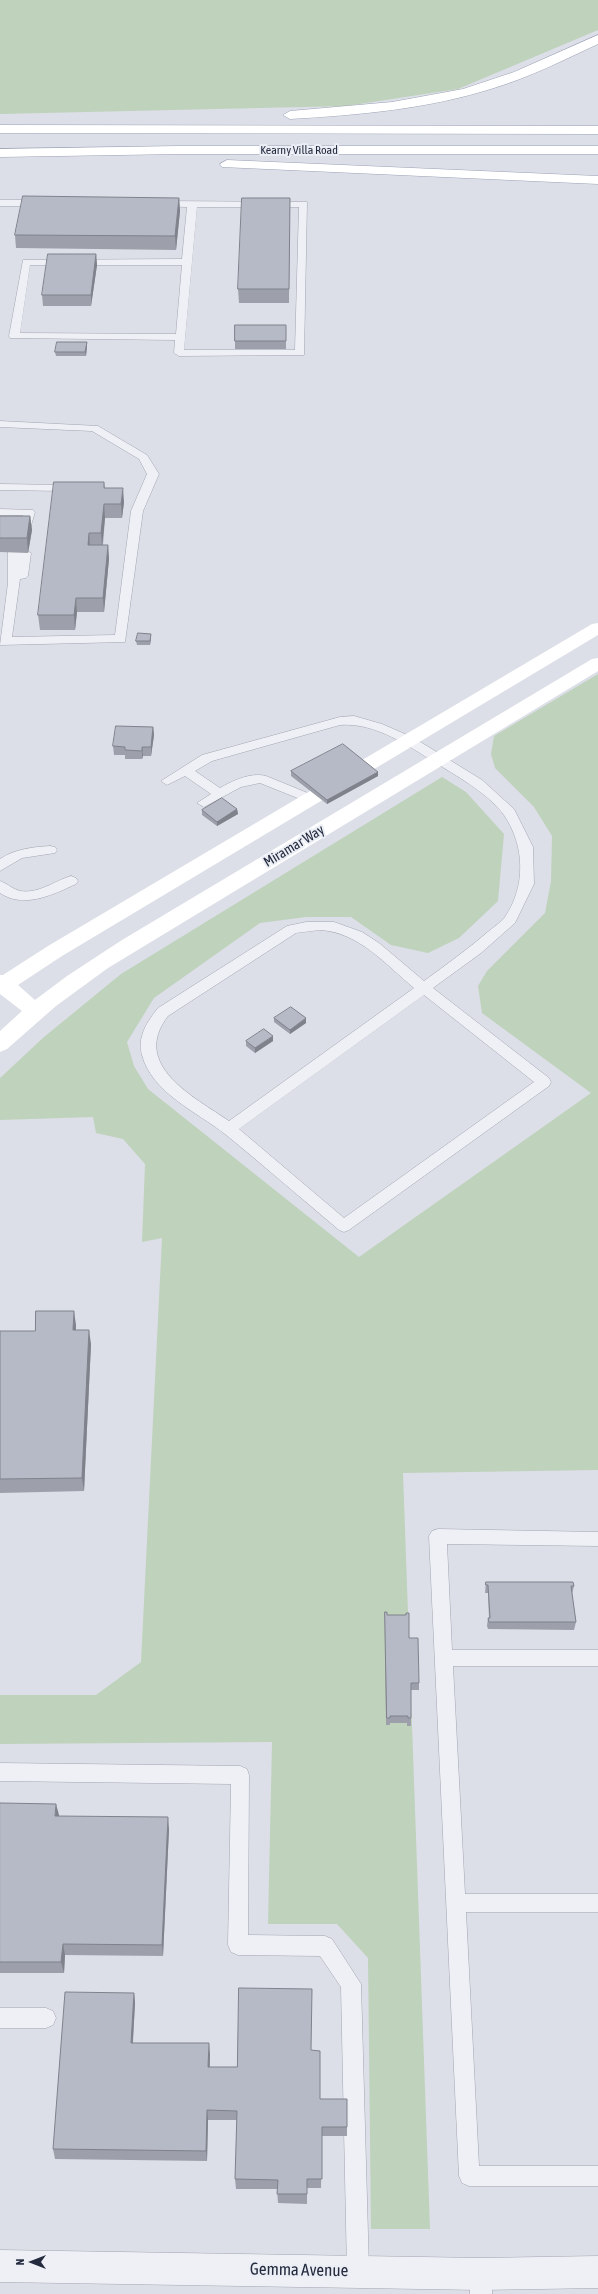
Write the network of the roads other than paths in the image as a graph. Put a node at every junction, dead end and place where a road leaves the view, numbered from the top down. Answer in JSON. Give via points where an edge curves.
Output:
{"nodes":[{"id":1,"x":598,"y":39,"type":"edge"},
{"id":2,"x":263,"y":116,"type":"dead end"},
{"id":3,"x":279,"y":116,"type":"dead end"},
{"id":4,"x":135,"y":128,"type":"junction"},
{"id":5,"x":0,"y":129,"type":"edge"},
{"id":6,"x":598,"y":130,"type":"edge"},
{"id":7,"x":598,"y":150,"type":"edge"},
{"id":8,"x":0,"y":153,"type":"edge"},
{"id":9,"x":20,"y":153,"type":"junction"},
{"id":10,"x":598,"y":180,"type":"edge"},
{"id":11,"x":0,"y":203,"type":"edge"},
{"id":12,"x":50,"y":203,"type":"edge"},
{"id":13,"x":152,"y":204,"type":"edge"},
{"id":14,"x":192,"y":204,"type":"junction"},
{"id":15,"x":187,"y":262,"type":"junction"},
{"id":16,"x":0,"y":336,"type":"edge"},
{"id":17,"x":14,"y":336,"type":"junction"},
{"id":18,"x":180,"y":337,"type":"junction"},
{"id":19,"x":0,"y":424,"type":"edge"},
{"id":20,"x":0,"y":488,"type":"edge"},
{"id":21,"x":64,"y":488,"type":"edge"},
{"id":22,"x":4,"y":518,"type":"edge"},
{"id":23,"x":25,"y":530,"type":"edge"},
{"id":24,"x":0,"y":616,"type":"edge"},
{"id":25,"x":598,"y":628,"type":"edge"},
{"id":26,"x":6,"y":640,"type":"edge"},
{"id":27,"x":598,"y":663,"type":"edge"},
{"id":28,"x":410,"y":741,"type":"junction"},
{"id":29,"x":440,"y":759,"type":"junction"},
{"id":30,"x":186,"y":770,"type":"junction"},
{"id":31,"x":167,"y":781,"type":"dead end"},
{"id":32,"x":220,"y":794,"type":"junction"},
{"id":33,"x":310,"y":799,"type":"junction"},
{"id":34,"x":204,"y":803,"type":"dead end"},
{"id":35,"x":50,"y":850,"type":"dead end"},
{"id":36,"x":0,"y":866,"type":"edge"},
{"id":37,"x":71,"y":881,"type":"dead end"},
{"id":38,"x":0,"y":886,"type":"edge"},
{"id":39,"x":1,"y":984,"type":"edge"},
{"id":40,"x":424,"y":988,"type":"junction"},
{"id":41,"x":36,"y":1012,"type":"junction"},
{"id":42,"x":0,"y":1044,"type":"edge"},
{"id":43,"x":229,"y":1129,"type":"junction"},
{"id":44,"x":598,"y":1539,"type":"edge"},
{"id":45,"x":444,"y":1658,"type":"junction"},
{"id":46,"x":598,"y":1658,"type":"edge"},
{"id":47,"x":0,"y":1772,"type":"edge"},
{"id":48,"x":455,"y":1903,"type":"junction"},
{"id":49,"x":598,"y":1904,"type":"edge"},
{"id":50,"x":0,"y":2018,"type":"edge"},
{"id":51,"x":46,"y":2018,"type":"dead end"},
{"id":52,"x":598,"y":2176,"type":"edge"},
{"id":53,"x":0,"y":2266,"type":"edge"},
{"id":54,"x":358,"y":2271,"type":"junction"},
{"id":55,"x":598,"y":2272,"type":"edge"},
{"id":56,"x":481,"y":2284,"type":"edge"}],
"edges":[{"from":1,"to":3,"type":"main road","via":[[525,72],[456,95],[388,107]]},
{"from":2,"to":4,"type":"main road","via":[[155,122]]},
{"from":4,"to":5,"type":"main road","name":"Kearny Villa Road"},
{"from":4,"to":6,"type":"main road","name":"Kearny Villa Road"},
{"from":7,"to":9,"type":"main road","name":"Kearny Villa Road","via":[[195,150]]},
{"from":8,"to":9,"type":"main road","name":"Kearny Villa Road"},
{"from":9,"to":10,"type":"main road","via":[[71,159]]},
{"from":11,"to":12,"type":"lane"},
{"from":13,"to":14,"type":"lane"},
{"from":14,"to":15,"type":"lane"},
{"from":14,"to":18,"type":"lane","via":[[304,204],[300,353],[179,353]]},
{"from":15,"to":17,"type":"lane","via":[[26,262]]},
{"from":15,"to":18,"type":"lane"},
{"from":16,"to":17,"type":"lane"},
{"from":17,"to":18,"type":"lane"},
{"from":19,"to":26,"type":"lane","via":[[94,428],[143,457],[152,474],[137,512],[121,639]]},
{"from":20,"to":21,"type":"lane"},
{"from":22,"to":23,"type":"lane","via":[[14,512],[29,512]]},
{"from":24,"to":26,"type":"lane","via":[[5,583],[14,552],[14,583]]},
{"from":25,"to":28,"type":"main road"},
{"from":27,"to":29,"type":"main road","name":"Miramar Way"},
{"from":28,"to":29,"type":"lane"},
{"from":28,"to":30,"type":"lane","via":[[369,723],[340,721],[207,758]]},
{"from":28,"to":33,"type":"main road"},
{"from":29,"to":40,"type":"lane","via":[[477,783],[509,812],[526,847],[527,884],[510,920],[476,950]]},
{"from":29,"to":41,"type":"main road","name":"Miramar Way","via":[[84,974]]},
{"from":30,"to":31,"type":"lane"},
{"from":30,"to":32,"type":"lane"},
{"from":32,"to":33,"type":"lane","via":[[237,784],[261,779]]},
{"from":32,"to":34,"type":"lane"},
{"from":33,"to":39,"type":"main road"},
{"from":35,"to":36,"type":"lane","via":[[19,854]]},
{"from":37,"to":38,"type":"lane","via":[[42,895],[24,897],[7,892]]},
{"from":39,"to":41,"type":"main road"},
{"from":40,"to":43,"type":"lane"},
{"from":40,"to":43,"type":"lane","via":[[363,939],[330,926],[310,926],[292,929],[163,1012],[152,1026],[148,1042],[149,1058],[157,1073]]},
{"from":40,"to":43,"type":"lane","via":[[544,1082],[344,1226]]},
{"from":41,"to":42,"type":"main road","name":"Miramar Way"},
{"from":44,"to":45,"type":"lane","via":[[438,1536]]},
{"from":45,"to":46,"type":"lane"},
{"from":45,"to":48,"type":"lane"},
{"from":47,"to":54,"type":"lane","via":[[240,1775],[238,1945],[324,1946],[351,1984]]},
{"from":48,"to":49,"type":"lane"},
{"from":48,"to":52,"type":"lane","via":[[469,2176]]},
{"from":50,"to":51,"type":"lane"},
{"from":53,"to":54,"type":"street","name":"Gemma Avenue"},
{"from":54,"to":56,"type":"street","name":"Gemma Avenue"},
{"from":55,"to":56,"type":"street","name":"Gemma Avenue"}]}
